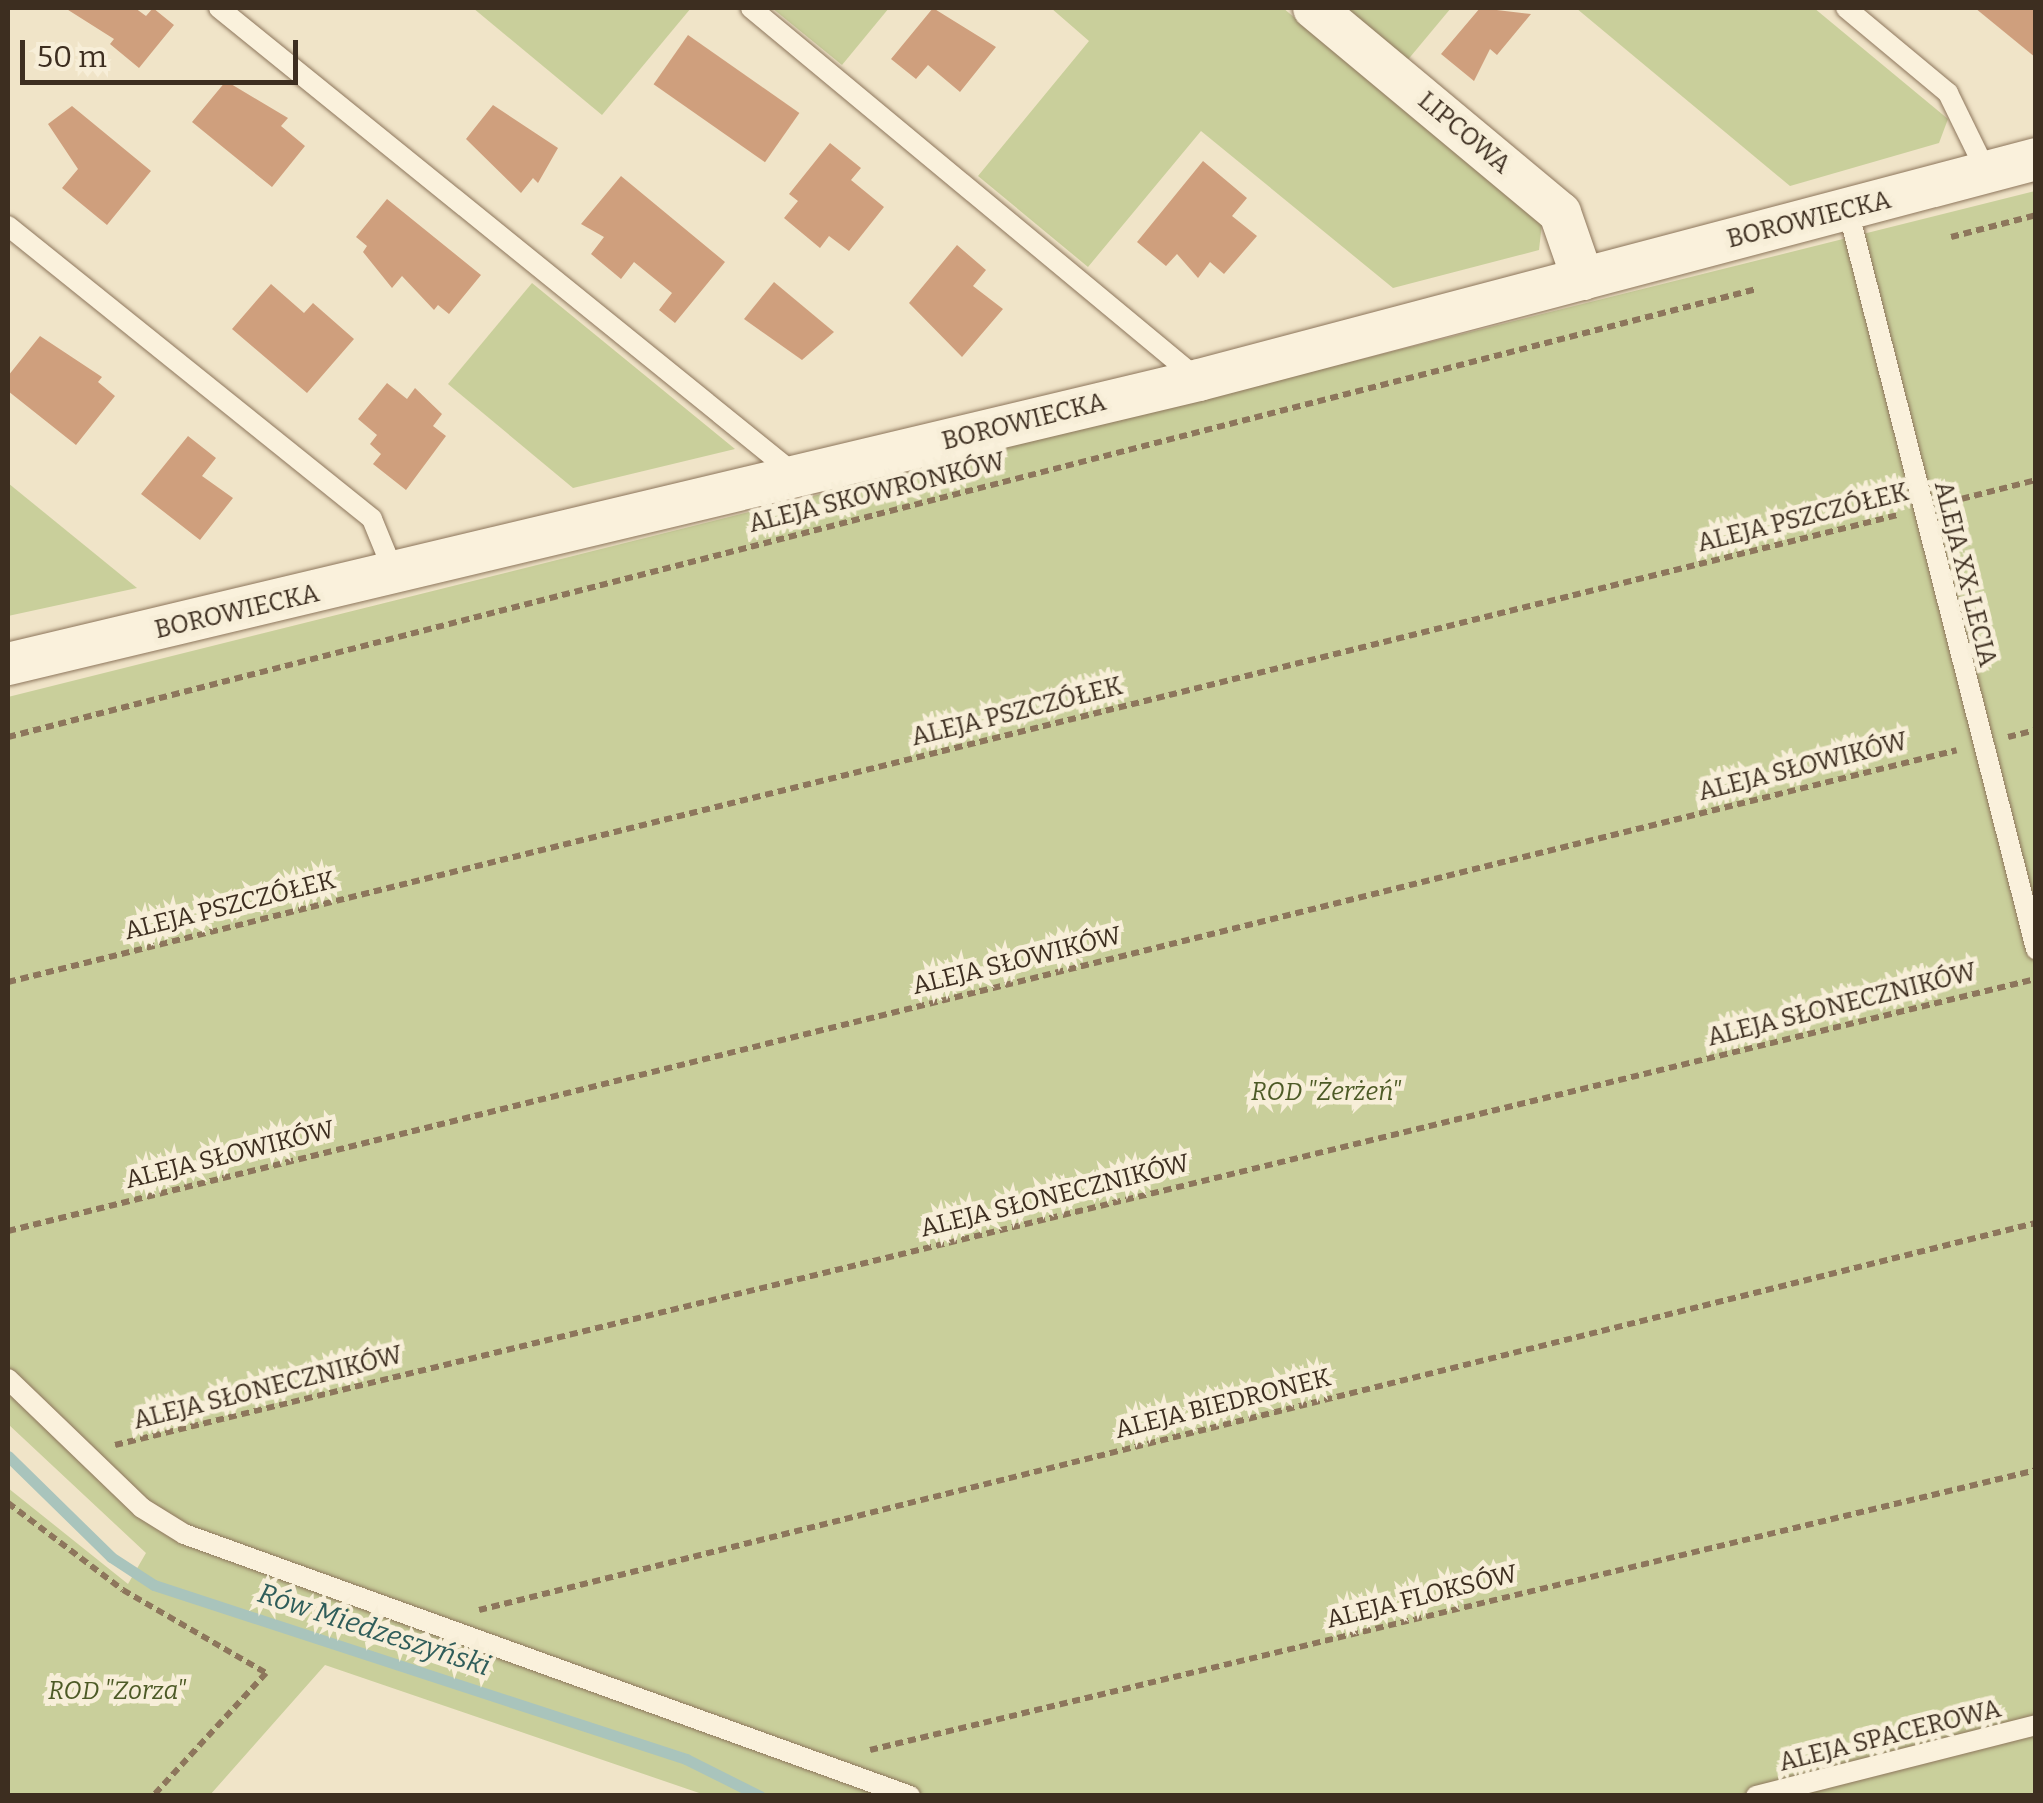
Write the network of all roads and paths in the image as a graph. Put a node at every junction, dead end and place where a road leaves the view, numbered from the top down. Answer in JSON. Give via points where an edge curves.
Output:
{"nodes":[{"id":1,"x":219,"y":8,"type":"edge"},
{"id":2,"x":752,"y":8,"type":"edge"},
{"id":3,"x":1314,"y":8,"type":"edge"},
{"id":4,"x":1846,"y":8,"type":"edge"},
{"id":5,"x":2036,"y":159,"type":"edge"},
{"id":6,"x":1987,"y":172,"type":"junction"},
{"id":7,"x":1848,"y":210,"type":"junction"},
{"id":8,"x":2036,"y":215,"type":"edge"},
{"id":9,"x":8,"y":226,"type":"edge"},
{"id":10,"x":1951,"y":237,"type":"dead end"},
{"id":11,"x":1583,"y":279,"type":"junction"},
{"id":12,"x":1757,"y":288,"type":"dead end"},
{"id":13,"x":1198,"y":380,"type":"junction"},
{"id":14,"x":798,"y":477,"type":"junction"},
{"id":15,"x":2036,"y":480,"type":"edge"},
{"id":16,"x":1922,"y":509,"type":"junction"},
{"id":17,"x":396,"y":576,"type":"junction"},
{"id":18,"x":8,"y":664,"type":"edge"},
{"id":19,"x":2036,"y":730,"type":"edge"},
{"id":20,"x":8,"y":737,"type":"edge"},
{"id":21,"x":1982,"y":744,"type":"junction"},
{"id":22,"x":2036,"y":949,"type":"edge"},
{"id":23,"x":2036,"y":979,"type":"edge"},
{"id":24,"x":8,"y":982,"type":"edge"},
{"id":25,"x":2036,"y":1223,"type":"edge"},
{"id":26,"x":8,"y":1231,"type":"edge"},
{"id":27,"x":8,"y":1380,"type":"edge"},
{"id":28,"x":84,"y":1453,"type":"junction"},
{"id":29,"x":2036,"y":1470,"type":"edge"},
{"id":30,"x":8,"y":1502,"type":"edge"},
{"id":31,"x":420,"y":1624,"type":"junction"},
{"id":32,"x":2036,"y":1726,"type":"edge"},
{"id":33,"x":817,"y":1763,"type":"junction"},
{"id":34,"x":153,"y":1796,"type":"edge"},
{"id":35,"x":910,"y":1796,"type":"edge"},
{"id":36,"x":1756,"y":1796,"type":"edge"}],
"edges":[{"from":1,"to":14,"type":"lane"},
{"from":2,"to":13,"type":"lane"},
{"from":3,"to":11,"type":"street","name":"LIPCOWA","via":[[1560,213]]},
{"from":4,"to":6,"type":"lane","via":[[1948,93]]},
{"from":5,"to":6,"type":"street","name":"BOROWIECKA"},
{"from":6,"to":7,"type":"street","name":"BOROWIECKA"},
{"from":7,"to":11,"type":"street","name":"BOROWIECKA"},
{"from":7,"to":16,"type":"lane","name":"ALEJA XX-LECIA"},
{"from":8,"to":10,"type":"path"},
{"from":9,"to":17,"type":"lane","via":[[372,518]]},
{"from":11,"to":13,"type":"street","name":"BOROWIECKA"},
{"from":12,"to":20,"type":"path","name":"ALEJA SKOWRONKÓW"},
{"from":13,"to":14,"type":"street","name":"BOROWIECKA"},
{"from":14,"to":17,"type":"street","name":"BOROWIECKA"},
{"from":15,"to":16,"type":"path","name":"ALEJA PSZCZÓŁEK"},
{"from":16,"to":21,"type":"lane","name":"ALEJA XX-LECIA"},
{"from":16,"to":24,"type":"path","name":"ALEJA PSZCZÓŁEK"},
{"from":17,"to":18,"type":"street","name":"BOROWIECKA"},
{"from":19,"to":21,"type":"path","name":"ALEJA SŁOWIKÓW"},
{"from":21,"to":22,"type":"lane","name":"ALEJA XX-LECIA"},
{"from":21,"to":26,"type":"path","name":"ALEJA SŁOWIKÓW"},
{"from":23,"to":28,"type":"path","name":"ALEJA SŁONECZNIKÓW"},
{"from":25,"to":31,"type":"path","name":"ALEJA BIEDRONEK"},
{"from":27,"to":28,"type":"lane"},
{"from":28,"to":31,"type":"lane","via":[[184,1534]]},
{"from":29,"to":33,"type":"path","name":"ALEJA FLOKSÓW"},
{"from":30,"to":34,"type":"path","via":[[122,1590],[266,1673]]},
{"from":31,"to":33,"type":"lane"},
{"from":32,"to":36,"type":"lane","name":"ALEJA SPACEROWA"},
{"from":33,"to":35,"type":"lane"}]}
